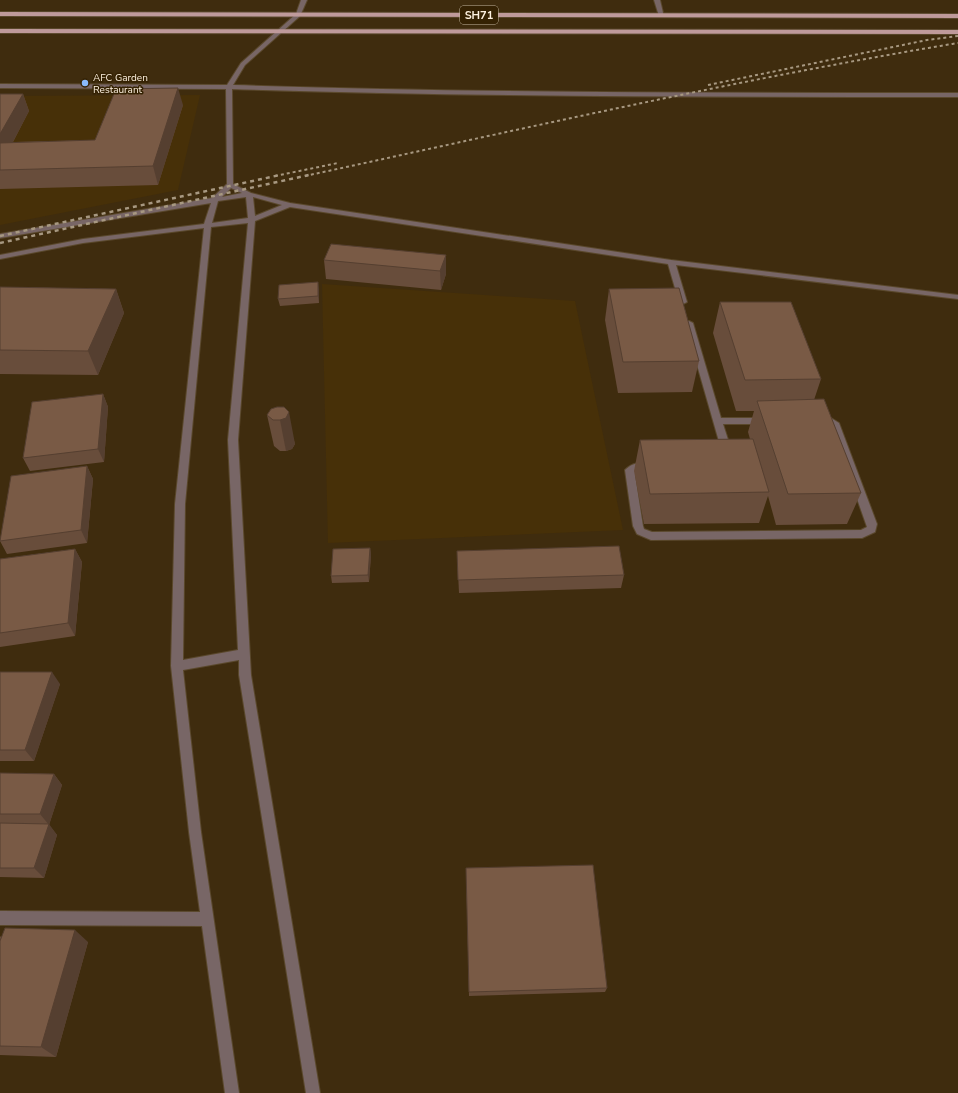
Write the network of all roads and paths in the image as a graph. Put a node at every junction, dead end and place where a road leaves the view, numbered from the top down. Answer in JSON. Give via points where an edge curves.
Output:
{"nodes":[{"id":1,"x":304,"y":0,"type":"edge"},
{"id":2,"x":657,"y":0,"type":"edge"},
{"id":3,"x":0,"y":14,"type":"edge"},
{"id":4,"x":298,"y":15,"type":"junction"},
{"id":5,"x":662,"y":16,"type":"junction"},
{"id":6,"x":958,"y":16,"type":"edge"},
{"id":7,"x":282,"y":30,"type":"junction"},
{"id":8,"x":0,"y":31,"type":"edge"},
{"id":9,"x":958,"y":32,"type":"edge"},
{"id":10,"x":2,"y":86,"type":"edge"},
{"id":11,"x":229,"y":87,"type":"junction"},
{"id":12,"x":0,"y":93,"type":"edge"},
{"id":13,"x":958,"y":95,"type":"edge"},
{"id":14,"x":230,"y":185,"type":"junction"},
{"id":15,"x":249,"y":194,"type":"junction"},
{"id":16,"x":215,"y":199,"type":"junction"},
{"id":17,"x":289,"y":205,"type":"junction"},
{"id":18,"x":252,"y":220,"type":"junction"},
{"id":19,"x":208,"y":224,"type":"junction"},
{"id":20,"x":0,"y":236,"type":"edge"},
{"id":21,"x":0,"y":257,"type":"edge"},
{"id":22,"x":671,"y":262,"type":"junction"},
{"id":23,"x":958,"y":297,"type":"edge"},
{"id":24,"x":773,"y":420,"type":"edge"},
{"id":25,"x":812,"y":420,"type":"edge"},
{"id":26,"x":717,"y":421,"type":"junction"},
{"id":27,"x":728,"y":457,"type":"edge"},
{"id":28,"x":660,"y":466,"type":"edge"},
{"id":29,"x":244,"y":654,"type":"junction"},
{"id":30,"x":177,"y":666,"type":"junction"},
{"id":31,"x":0,"y":918,"type":"edge"},
{"id":32,"x":207,"y":919,"type":"junction"},
{"id":33,"x":232,"y":1093,"type":"edge"},
{"id":34,"x":313,"y":1093,"type":"edge"}],
"edges":[{"from":1,"to":4,"type":"street"},
{"from":2,"to":5,"type":"street"},
{"from":3,"to":4,"type":"main road","number":"SH71"},
{"from":4,"to":5,"type":"main road","number":"SH71"},
{"from":4,"to":7,"type":"street"},
{"from":5,"to":6,"type":"main road","number":"SH71"},
{"from":7,"to":8,"type":"main road","number":"SH71"},
{"from":7,"to":9,"type":"main road","number":"SH71"},
{"from":7,"to":11,"type":"street","via":[[243,64]]},
{"from":10,"to":11,"type":"street"},
{"from":10,"to":12,"type":"street"},
{"from":11,"to":13,"type":"street","via":[[660,95]]},
{"from":11,"to":14,"type":"street"},
{"from":14,"to":15,"type":"street"},
{"from":14,"to":16,"type":"street"},
{"from":15,"to":16,"type":"street"},
{"from":15,"to":17,"type":"street"},
{"from":15,"to":18,"type":"street"},
{"from":16,"to":19,"type":"street"},
{"from":16,"to":20,"type":"street"},
{"from":17,"to":18,"type":"street"},
{"from":17,"to":22,"type":"street"},
{"from":18,"to":19,"type":"street"},
{"from":18,"to":29,"type":"street","via":[[233,440]]},
{"from":19,"to":21,"type":"street","via":[[83,240]]},
{"from":19,"to":30,"type":"street","via":[[180,504]]},
{"from":22,"to":23,"type":"street"},
{"from":22,"to":26,"type":"street"},
{"from":24,"to":26,"type":"street"},
{"from":25,"to":28,"type":"street","via":[[828,420],[835,424],[872,524],[869,532],[651,536],[640,531],[638,526],[630,470],[636,467]]},
{"from":26,"to":27,"type":"street"},
{"from":29,"to":30,"type":"street"},
{"from":29,"to":34,"type":"street","via":[[245,675]]},
{"from":30,"to":32,"type":"street"},
{"from":31,"to":32,"type":"street"},
{"from":32,"to":33,"type":"street"}]}
